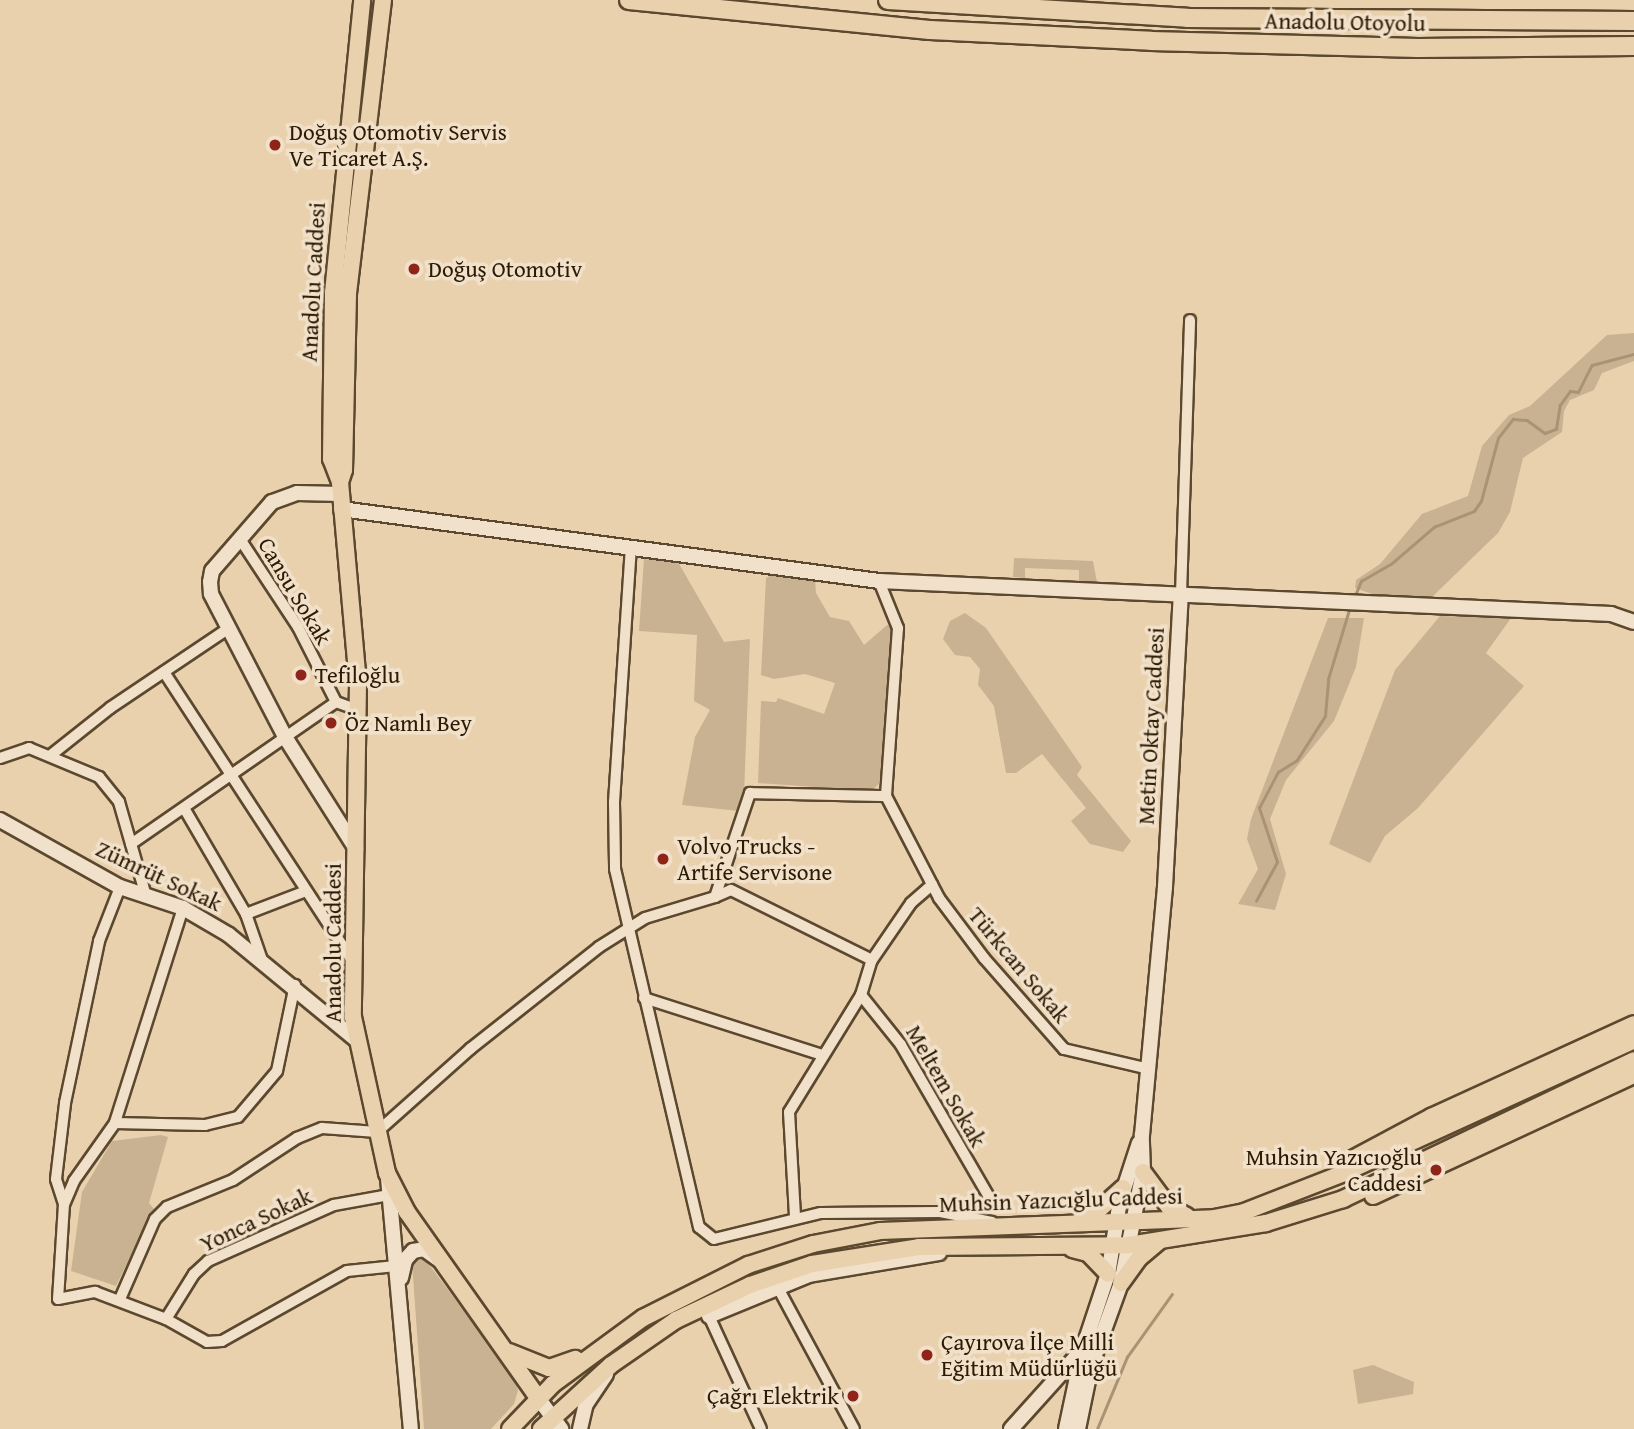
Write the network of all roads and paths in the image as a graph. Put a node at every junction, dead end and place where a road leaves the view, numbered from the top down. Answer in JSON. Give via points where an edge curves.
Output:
{"nodes":[{"id":1,"x":629,"y":0,"type":"edge"},
{"id":2,"x":888,"y":0,"type":"edge"},
{"id":3,"x":362,"y":2,"type":"edge"},
{"id":4,"x":383,"y":2,"type":"edge"},
{"id":5,"x":1634,"y":21,"type":"edge"},
{"id":6,"x":1634,"y":46,"type":"edge"},
{"id":7,"x":1190,"y":320,"type":"dead end"},
{"id":8,"x":341,"y":494,"type":"junction"},
{"id":9,"x":240,"y":539,"type":"junction"},
{"id":10,"x":631,"y":546,"type":"junction"},
{"id":11,"x":879,"y":581,"type":"junction"},
{"id":12,"x":1181,"y":594,"type":"junction"},
{"id":13,"x":1634,"y":622,"type":"edge"},
{"id":14,"x":229,"y":628,"type":"junction"},
{"id":15,"x":164,"y":672,"type":"junction"},
{"id":16,"x":336,"y":702,"type":"junction"},
{"id":17,"x":358,"y":710,"type":"junction"},
{"id":18,"x":285,"y":737,"type":"junction"},
{"id":19,"x":51,"y":755,"type":"junction"},
{"id":20,"x":0,"y":758,"type":"edge"},
{"id":21,"x":232,"y":774,"type":"junction"},
{"id":22,"x":886,"y":796,"type":"junction"},
{"id":23,"x":184,"y":808,"type":"junction"},
{"id":24,"x":0,"y":820,"type":"edge"},
{"id":25,"x":131,"y":844,"type":"junction"},
{"id":26,"x":356,"y":849,"type":"junction"},
{"id":27,"x":932,"y":884,"type":"junction"},
{"id":28,"x":120,"y":887,"type":"junction"},
{"id":29,"x":306,"y":891,"type":"junction"},
{"id":30,"x":146,"y":896,"type":"junction"},
{"id":31,"x":715,"y":897,"type":"junction"},
{"id":32,"x":183,"y":908,"type":"junction"},
{"id":33,"x":246,"y":914,"type":"junction"},
{"id":34,"x":628,"y":930,"type":"junction"},
{"id":35,"x":261,"y":960,"type":"junction"},
{"id":36,"x":872,"y":960,"type":"junction"},
{"id":37,"x":354,"y":963,"type":"junction"},
{"id":38,"x":295,"y":985,"type":"junction"},
{"id":39,"x":861,"y":995,"type":"junction"},
{"id":40,"x":644,"y":998,"type":"junction"},
{"id":41,"x":1634,"y":1024,"type":"edge"},
{"id":42,"x":355,"y":1039,"type":"junction"},
{"id":43,"x":1634,"y":1040,"type":"edge"},
{"id":44,"x":823,"y":1055,"type":"junction"},
{"id":45,"x":1634,"y":1060,"type":"edge"},
{"id":46,"x":1149,"y":1069,"type":"junction"},
{"id":47,"x":1634,"y":1074,"type":"edge"},
{"id":48,"x":114,"y":1123,"type":"junction"},
{"id":49,"x":377,"y":1132,"type":"junction"},
{"id":50,"x":1142,"y":1135,"type":"junction"},
{"id":51,"x":1143,"y":1172,"type":"junction"},
{"id":52,"x":387,"y":1173,"type":"junction"},
{"id":53,"x":1123,"y":1188,"type":"junction"},
{"id":54,"x":389,"y":1195,"type":"junction"},
{"id":55,"x":1276,"y":1201,"type":"junction"},
{"id":56,"x":992,"y":1202,"type":"dead end"},
{"id":57,"x":64,"y":1204,"type":"junction"},
{"id":58,"x":795,"y":1216,"type":"junction"},
{"id":59,"x":1192,"y":1219,"type":"junction"},
{"id":60,"x":1280,"y":1219,"type":"junction"},
{"id":61,"x":1125,"y":1220,"type":"junction"},
{"id":62,"x":1075,"y":1222,"type":"junction"},
{"id":63,"x":1010,"y":1225,"type":"junction"},
{"id":64,"x":1161,"y":1240,"type":"junction"},
{"id":65,"x":1122,"y":1245,"type":"junction"},
{"id":66,"x":992,"y":1246,"type":"junction"},
{"id":67,"x":1056,"y":1246,"type":"junction"},
{"id":68,"x":443,"y":1263,"type":"junction"},
{"id":69,"x":396,"y":1266,"type":"junction"},
{"id":70,"x":1115,"y":1279,"type":"junction"},
{"id":71,"x":777,"y":1286,"type":"junction"},
{"id":72,"x":398,"y":1294,"type":"junction"},
{"id":73,"x":120,"y":1299,"type":"junction"},
{"id":74,"x":709,"y":1316,"type":"joint"},
{"id":75,"x":643,"y":1318,"type":"junction"},
{"id":76,"x":166,"y":1319,"type":"junction"},
{"id":77,"x":1108,"y":1319,"type":"junction"},
{"id":78,"x":503,"y":1348,"type":"junction"},
{"id":79,"x":1083,"y":1349,"type":"junction"},
{"id":80,"x":611,"y":1365,"type":"junction"},
{"id":81,"x":538,"y":1398,"type":"junction"},
{"id":82,"x":551,"y":1425,"type":"edge"},
{"id":83,"x":411,"y":1429,"type":"edge"},
{"id":84,"x":510,"y":1429,"type":"edge"},
{"id":85,"x":580,"y":1429,"type":"edge"},
{"id":86,"x":761,"y":1429,"type":"edge"},
{"id":87,"x":855,"y":1429,"type":"edge"},
{"id":88,"x":1011,"y":1429,"type":"edge"},
{"id":89,"x":1066,"y":1429,"type":"edge"},
{"id":90,"x":1078,"y":1429,"type":"edge"}],
"edges":[{"from":1,"to":6,"type":"highway","name":"Anadolu Otoyolu","via":[[930,30],[1418,48]]},
{"from":2,"to":5,"type":"highway","name":"Anadolu Otoyolu","via":[[1336,22]]},
{"from":3,"to":8,"type":"main road","name":"Anadolu Caddesi","via":[[333,292],[331,459]]},
{"from":4,"to":8,"type":"main road","name":"Anadolu Caddesi","via":[[348,294]]},
{"from":7,"to":12,"type":"street","name":"Metin Oktay Caddesi"},
{"from":8,"to":9,"type":"street","via":[[307,492],[281,498],[260,513]]},
{"from":8,"to":10,"type":"street"},
{"from":8,"to":17,"type":"main road","name":"Anadolu Caddesi"},
{"from":9,"to":14,"type":"street","via":[[212,571],[210,582]]},
{"from":9,"to":16,"type":"street","name":"Cansu Sokak","via":[[298,627]]},
{"from":10,"to":11,"type":"street"},
{"from":10,"to":34,"type":"street","via":[[614,802],[615,869]]},
{"from":11,"to":12,"type":"street"},
{"from":11,"to":22,"type":"street","via":[[898,628]]},
{"from":12,"to":13,"type":"street","via":[[1611,614]]},
{"from":12,"to":46,"type":"street","name":"Metin Oktay Caddesi","via":[[1165,887]]},
{"from":14,"to":15,"type":"street"},
{"from":14,"to":18,"type":"street"},
{"from":15,"to":19,"type":"street"},
{"from":15,"to":21,"type":"street"},
{"from":16,"to":17,"type":"street"},
{"from":16,"to":18,"type":"street"},
{"from":17,"to":26,"type":"main road","name":"Anadolu Caddesi"},
{"from":18,"to":21,"type":"street"},
{"from":18,"to":26,"type":"street"},
{"from":19,"to":20,"type":"street","via":[[29,748]]},
{"from":19,"to":25,"type":"street","via":[[99,777],[113,792]]},
{"from":21,"to":23,"type":"street"},
{"from":21,"to":29,"type":"street"},
{"from":22,"to":27,"type":"street","name":"Türkcan Sokak"},
{"from":22,"to":31,"type":"street","via":[[750,793]]},
{"from":23,"to":25,"type":"street"},
{"from":23,"to":33,"type":"street"},
{"from":24,"to":28,"type":"street","name":"Zümrüt Sokak"},
{"from":25,"to":30,"type":"street"},
{"from":26,"to":37,"type":"main road","name":"Anadolu Caddesi"},
{"from":27,"to":36,"type":"street","via":[[911,903]]},
{"from":27,"to":46,"type":"street","name":"Türkcan Sokak","via":[[984,958],[1065,1049],[1087,1058]]},
{"from":28,"to":30,"type":"street","name":"Zümrüt Sokak"},
{"from":28,"to":57,"type":"street","via":[[93,963],[65,1103],[56,1179]]},
{"from":29,"to":33,"type":"street"},
{"from":29,"to":37,"type":"street"},
{"from":30,"to":32,"type":"street","name":"Zümrüt Sokak"},
{"from":31,"to":34,"type":"street","via":[[645,918]]},
{"from":31,"to":36,"type":"street","via":[[731,890]]},
{"from":32,"to":35,"type":"street","name":"Zümrüt Sokak"},
{"from":32,"to":48,"type":"street"},
{"from":33,"to":35,"type":"street"},
{"from":34,"to":40,"type":"street"},
{"from":34,"to":49,"type":"street","via":[[599,947],[470,1049]]},
{"from":35,"to":38,"type":"street","name":"Zümrüt Sokak"},
{"from":36,"to":39,"type":"street"},
{"from":37,"to":42,"type":"main road","name":"Anadolu Caddesi"},
{"from":38,"to":42,"type":"street","name":"Zümrüt Sokak"},
{"from":38,"to":48,"type":"street","via":[[277,1071],[238,1117],[205,1125]]},
{"from":39,"to":44,"type":"street"},
{"from":39,"to":56,"type":"street","name":"Meltem Sokak","via":[[901,1045]]},
{"from":40,"to":44,"type":"street"},
{"from":40,"to":58,"type":"street","via":[[699,1227],[714,1239]]},
{"from":41,"to":55,"type":"main road","via":[[1408,1129]]},
{"from":42,"to":49,"type":"main road","name":"Anadolu Caddesi"},
{"from":43,"to":55,"type":"main road","name":"Muhsin Yazıcığlu Caddesi"},
{"from":44,"to":58,"type":"street","via":[[789,1112]]},
{"from":45,"to":60,"type":"main road","name":"Muhsin Yazıcığlu Caddesi","via":[[1343,1199]]},
{"from":46,"to":50,"type":"street","name":"Metin Oktay Caddesi"},
{"from":47,"to":60,"type":"main road","via":[[1337,1211]]},
{"from":48,"to":57,"type":"street","via":[[74,1181]]},
{"from":49,"to":52,"type":"main road","name":"Anadolu Caddesi"},
{"from":49,"to":73,"type":"street","via":[[321,1128],[297,1138],[233,1180],[167,1207],[155,1219]]},
{"from":50,"to":51,"type":"street","name":"Metin Oktay Caddesi"},
{"from":50,"to":53,"type":"street","name":"Metin Oktay Caddesi"},
{"from":51,"to":59,"type":"main road","via":[[1169,1208]]},
{"from":51,"to":61,"type":"street","name":"Metin Oktay Caddesi"},
{"from":52,"to":54,"type":"street"},
{"from":52,"to":68,"type":"main road","name":"Anadolu Caddesi"},
{"from":53,"to":61,"type":"street","name":"Metin Oktay Caddesi"},
{"from":53,"to":62,"type":"main road","via":[[1094,1214]]},
{"from":54,"to":69,"type":"street"},
{"from":54,"to":76,"type":"street","name":"Yonca Sokak","via":[[334,1205],[208,1261],[194,1273]]},
{"from":55,"to":59,"type":"main road","name":"Muhsin Yazıcığlu Caddesi","via":[[1224,1216]]},
{"from":57,"to":73,"type":"street","via":[[58,1298],[95,1292]]},
{"from":58,"to":63,"type":"street","via":[[940,1212]]},
{"from":59,"to":61,"type":"main road","name":"Muhsin Yazıcığlu Caddesi"},
{"from":60,"to":64,"type":"main road","name":"Muhsin Yazıcığlu Caddesi","via":[[1222,1233]]},
{"from":61,"to":62,"type":"main road","name":"Muhsin Yazıcığlu Caddesi"},
{"from":61,"to":65,"type":"street"},
{"from":62,"to":63,"type":"main road","name":"Muhsin Yazıcığlu Caddesi"},
{"from":63,"to":75,"type":"main road","name":"Muhsin Yazıcığlu Caddesi","via":[[892,1230],[813,1244],[714,1279]]},
{"from":64,"to":65,"type":"main road","name":"Muhsin Yazıcığlu Caddesi"},
{"from":64,"to":70,"type":"main road"},
{"from":65,"to":67,"type":"main road","name":"Muhsin Yazıcığlu Caddesi"},
{"from":65,"to":70,"type":"street"},
{"from":66,"to":67,"type":"main road","name":"Muhsin Yazıcığlu Caddesi"},
{"from":66,"to":71,"type":"street","name":"Muhsin Yazıcığlu Caddesi","via":[[840,1268]]},
{"from":66,"to":80,"type":"main road","name":"Muhsin Yazıcığlu Caddesi","via":[[919,1247],[812,1264],[750,1285],[676,1320]]},
{"from":67,"to":70,"type":"main road","via":[[1088,1253]]},
{"from":68,"to":72,"type":"street","via":[[424,1249],[413,1251],[402,1268]]},
{"from":68,"to":78,"type":"main road","name":"Anadolu Caddesi"},
{"from":69,"to":72,"type":"street"},
{"from":69,"to":76,"type":"street","via":[[347,1271],[222,1341],[207,1342]]},
{"from":70,"to":77,"type":"street"},
{"from":70,"to":79,"type":"street"},
{"from":71,"to":74,"type":"street","name":"Muhsin Yazıcığlu Caddesi"},
{"from":71,"to":87,"type":"street"},
{"from":72,"to":83,"type":"street"},
{"from":73,"to":76,"type":"street"},
{"from":74,"to":86,"type":"street"},
{"from":75,"to":78,"type":"main road","via":[[556,1368],[536,1366]]},
{"from":75,"to":81,"type":"main road","name":"Muhsin Yazıcığlu Caddesi"},
{"from":77,"to":79,"type":"street"},
{"from":77,"to":90,"type":"street","via":[[1091,1366]]},
{"from":78,"to":81,"type":"main road","name":"Anadolu Caddesi"},
{"from":79,"to":88,"type":"street"},
{"from":79,"to":89,"type":"street"},
{"from":80,"to":82,"type":"main road","name":"Muhsin Yazıcığlu Caddesi"},
{"from":80,"to":85,"type":"street","via":[[586,1404]]},
{"from":81,"to":82,"type":"street"},
{"from":81,"to":84,"type":"main road","name":"Muhsin Yazıcığlu Caddesi"}]}
